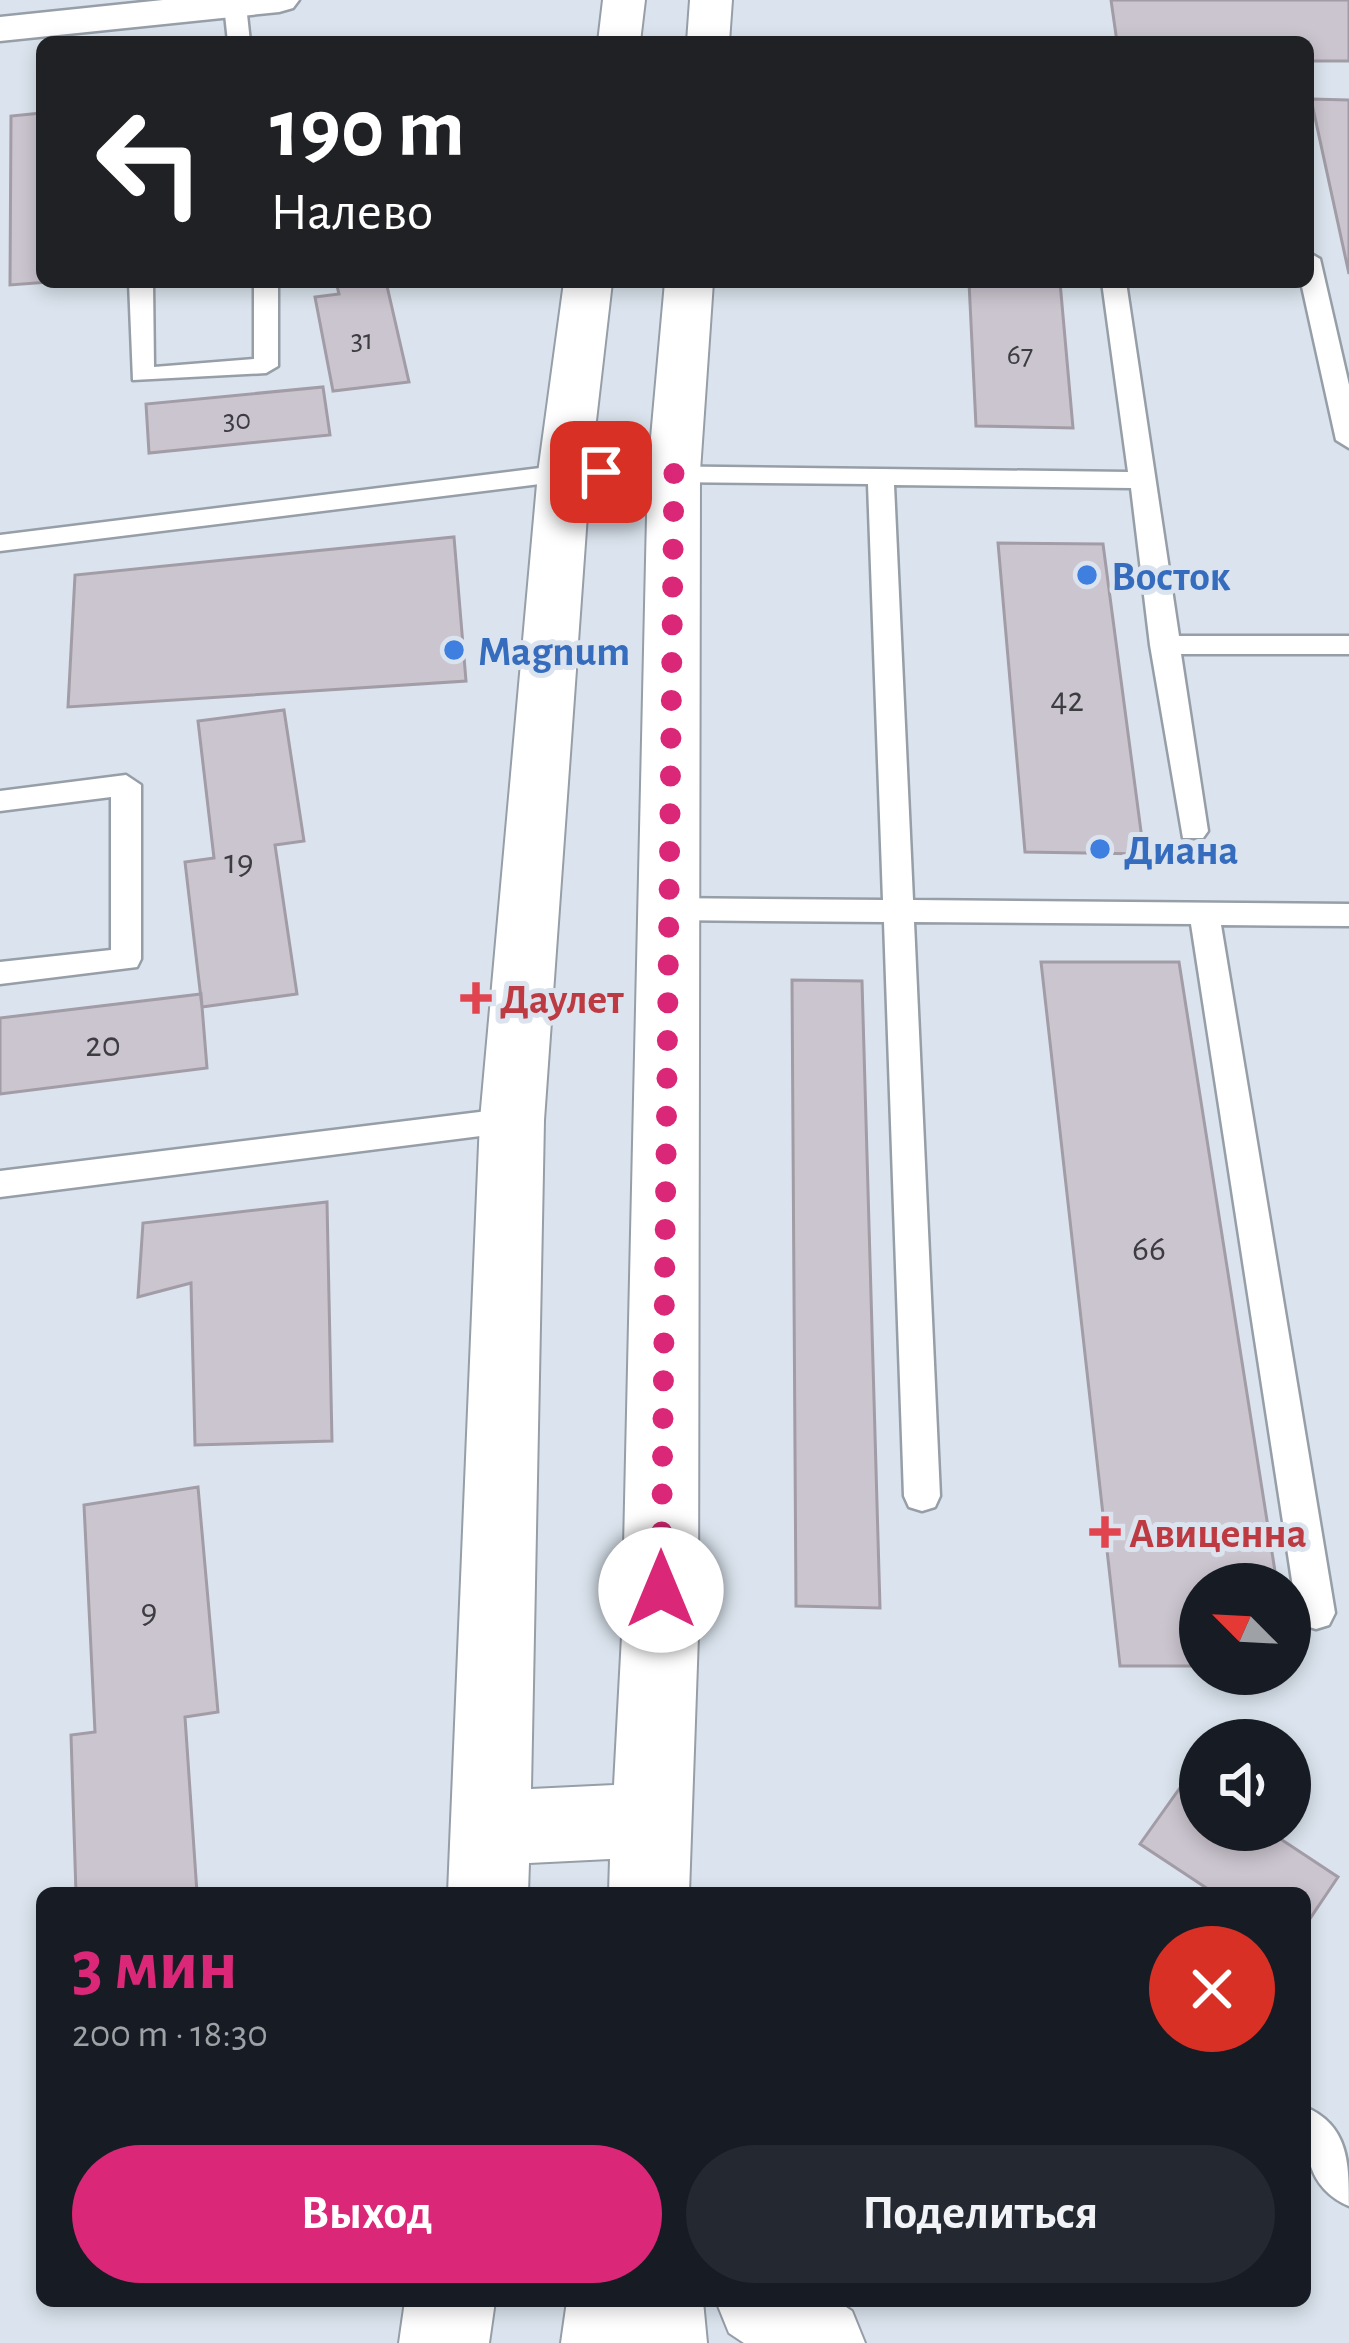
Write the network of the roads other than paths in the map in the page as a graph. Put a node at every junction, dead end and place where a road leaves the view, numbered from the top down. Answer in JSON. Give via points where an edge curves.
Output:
{"nodes":[{"id":1,"x":279,"y":0,"type":"edge"},
{"id":2,"x":624,"y":0,"type":"edge"},
{"id":3,"x":711,"y":0,"type":"edge"},
{"id":4,"x":237,"y":23,"type":"edge"},
{"id":5,"x":0,"y":29,"type":"edge"},
{"id":6,"x":620,"y":36,"type":"edge"},
{"id":7,"x":708,"y":36,"type":"edge"},
{"id":8,"x":1314,"y":285,"type":"edge"},
{"id":9,"x":141,"y":288,"type":"edge"},
{"id":10,"x":266,"y":288,"type":"edge"},
{"id":11,"x":587,"y":288,"type":"edge"},
{"id":12,"x":689,"y":288,"type":"edge"},
{"id":13,"x":1115,"y":288,"type":"edge"},
{"id":14,"x":1349,"y":440,"type":"edge"},
{"id":15,"x":674,"y":471,"type":"junction"},
{"id":16,"x":564,"y":473,"type":"junction"},
{"id":17,"x":881,"y":475,"type":"junction"},
{"id":18,"x":1139,"y":480,"type":"junction"},
{"id":19,"x":0,"y":543,"type":"edge"},
{"id":20,"x":1164,"y":645,"type":"junction"},
{"id":21,"x":1349,"y":645,"type":"edge"},
{"id":22,"x":0,"y":800,"type":"edge"},
{"id":23,"x":1192,"y":830,"type":"dead end"},
{"id":24,"x":902,"y":908,"type":"junction"},
{"id":25,"x":666,"y":909,"type":"junction"},
{"id":26,"x":1204,"y":913,"type":"junction"},
{"id":27,"x":1349,"y":915,"type":"edge"},
{"id":28,"x":0,"y":973,"type":"edge"},
{"id":29,"x":512,"y":1120,"type":"junction"},
{"id":30,"x":0,"y":1184,"type":"edge"},
{"id":31,"x":922,"y":1496,"type":"dead end"},
{"id":32,"x":1316,"y":1613,"type":"dead end"},
{"id":33,"x":650,"y":1856,"type":"edge"},
{"id":34,"x":491,"y":1861,"type":"edge"},
{"id":35,"x":1311,"y":2136,"type":"edge"},
{"id":36,"x":1349,"y":2184,"type":"edge"},
{"id":37,"x":449,"y":2307,"type":"edge"},
{"id":38,"x":611,"y":2307,"type":"edge"},
{"id":39,"x":659,"y":2307,"type":"edge"},
{"id":40,"x":769,"y":2307,"type":"edge"},
{"id":41,"x":444,"y":2343,"type":"edge"},
{"id":42,"x":606,"y":2343,"type":"edge"},
{"id":43,"x":662,"y":2343,"type":"edge"},
{"id":44,"x":820,"y":2343,"type":"edge"}],
"edges":[{"from":1,"to":4,"type":"street"},
{"from":2,"to":6,"type":"street"},
{"from":3,"to":7,"type":"street"},
{"from":4,"to":5,"type":"street"},
{"from":8,"to":14,"type":"lane"},
{"from":9,"to":10,"type":"lane","via":[[142,375],[266,366]]},
{"from":11,"to":16,"type":"street"},
{"from":12,"to":15,"type":"street"},
{"from":13,"to":18,"type":"lane"},
{"from":15,"to":16,"type":"lane"},
{"from":15,"to":17,"type":"lane"},
{"from":15,"to":25,"type":"street"},
{"from":16,"to":19,"type":"lane"},
{"from":16,"to":29,"type":"street"},
{"from":17,"to":18,"type":"lane"},
{"from":17,"to":24,"type":"lane"},
{"from":18,"to":20,"type":"lane"},
{"from":20,"to":21,"type":"lane"},
{"from":20,"to":23,"type":"lane"},
{"from":22,"to":28,"type":"lane","via":[[126,785],[126,959]]},
{"from":24,"to":25,"type":"lane"},
{"from":24,"to":26,"type":"lane"},
{"from":24,"to":31,"type":"lane"},
{"from":25,"to":33,"type":"street","via":[[660,1636]]},
{"from":26,"to":27,"type":"lane"},
{"from":26,"to":32,"type":"lane"},
{"from":29,"to":30,"type":"lane"},
{"from":29,"to":34,"type":"street"},
{"from":33,"to":34,"type":"street"},
{"from":35,"to":36,"type":"lane"},
{"from":37,"to":41,"type":"street"},
{"from":38,"to":42,"type":"street"},
{"from":39,"to":43,"type":"street"},
{"from":40,"to":44,"type":"street"}]}
